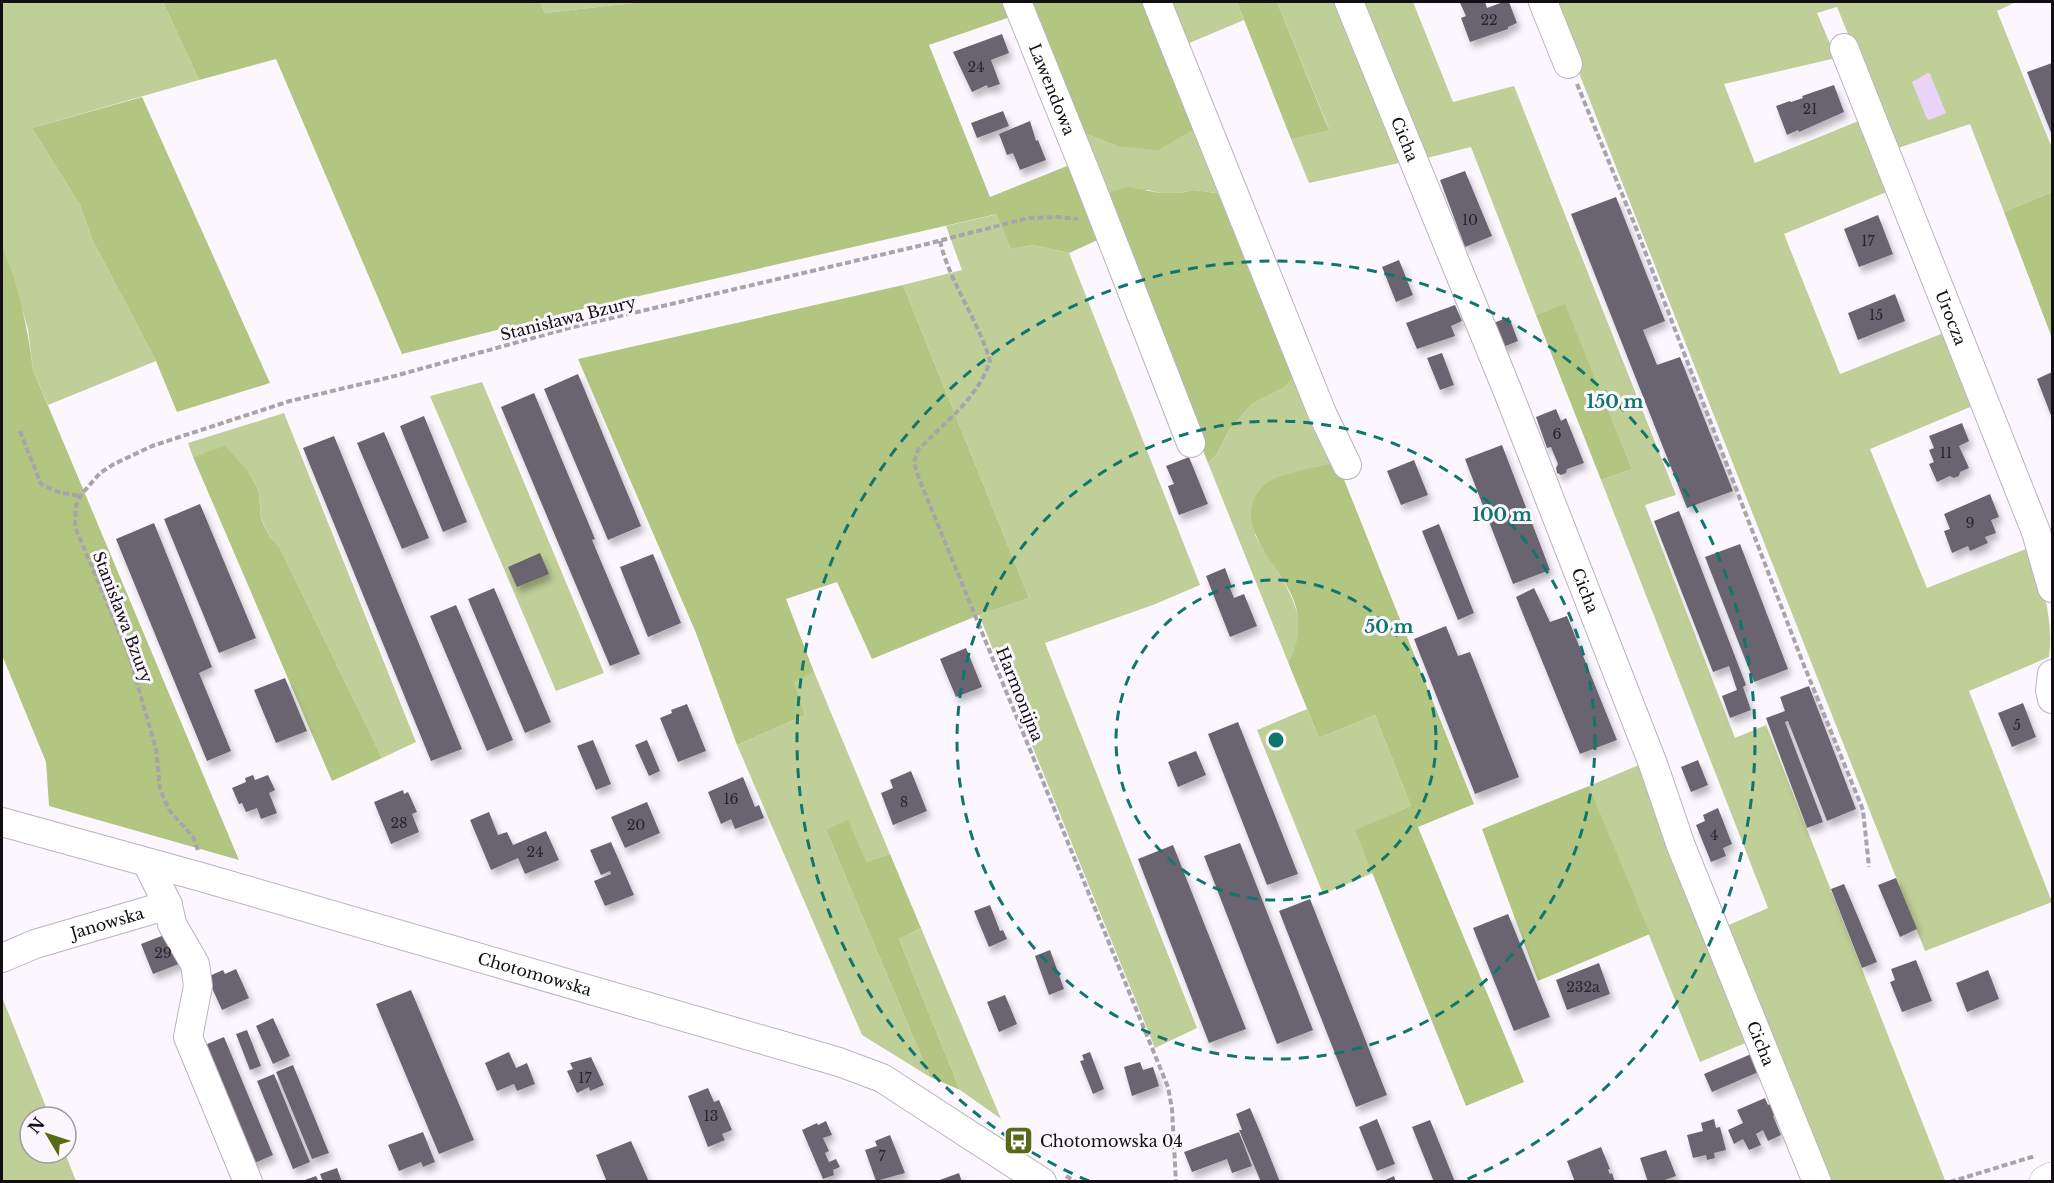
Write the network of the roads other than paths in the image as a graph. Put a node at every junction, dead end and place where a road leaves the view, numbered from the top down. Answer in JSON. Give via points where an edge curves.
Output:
{"nodes":[{"id":1,"x":1017,"y":2,"type":"edge"},
{"id":2,"x":1157,"y":2,"type":"edge"},
{"id":3,"x":1349,"y":2,"type":"edge"},
{"id":4,"x":1543,"y":2,"type":"edge"},
{"id":5,"x":1844,"y":48,"type":"dead end"},
{"id":6,"x":1568,"y":64,"type":"road end"},
{"id":7,"x":1191,"y":443,"type":"dead end"},
{"id":8,"x":1347,"y":465,"type":"dead end"},
{"id":9,"x":2052,"y":588,"type":"edge"},
{"id":10,"x":2052,"y":674,"type":"edge"},
{"id":11,"x":2052,"y":699,"type":"edge"},
{"id":12,"x":2,"y":822,"type":"edge"},
{"id":13,"x":147,"y":863,"type":"junction"},
{"id":14,"x":168,"y":905,"type":"junction"},
{"id":15,"x":2,"y":958,"type":"edge"},
{"id":16,"x":248,"y":1182,"type":"edge"},
{"id":17,"x":1042,"y":1182,"type":"edge"},
{"id":18,"x":1817,"y":1182,"type":"edge"}],
"edges":[{"from":1,"to":7,"type":"street","name":"Lawendowa"},
{"from":2,"to":8,"type":"street","via":[[1322,412]]},
{"from":3,"to":18,"type":"street","name":"Cicha","via":[[1512,403],[1653,764],[1681,846]]},
{"from":4,"to":6,"type":"street"},
{"from":5,"to":9,"type":"street","name":"Urocza","via":[[2037,532]]},
{"from":10,"to":11,"type":"street"},
{"from":12,"to":13,"type":"street","name":"Chotomowska"},
{"from":13,"to":14,"type":"street"},
{"from":13,"to":17,"type":"street","name":"Chotomowska","via":[[838,1062],[882,1078]]},
{"from":14,"to":15,"type":"street","name":"Janowska","via":[[35,944]]},
{"from":14,"to":16,"type":"street","via":[[172,924],[195,964],[198,986],[189,1037]]}]}
